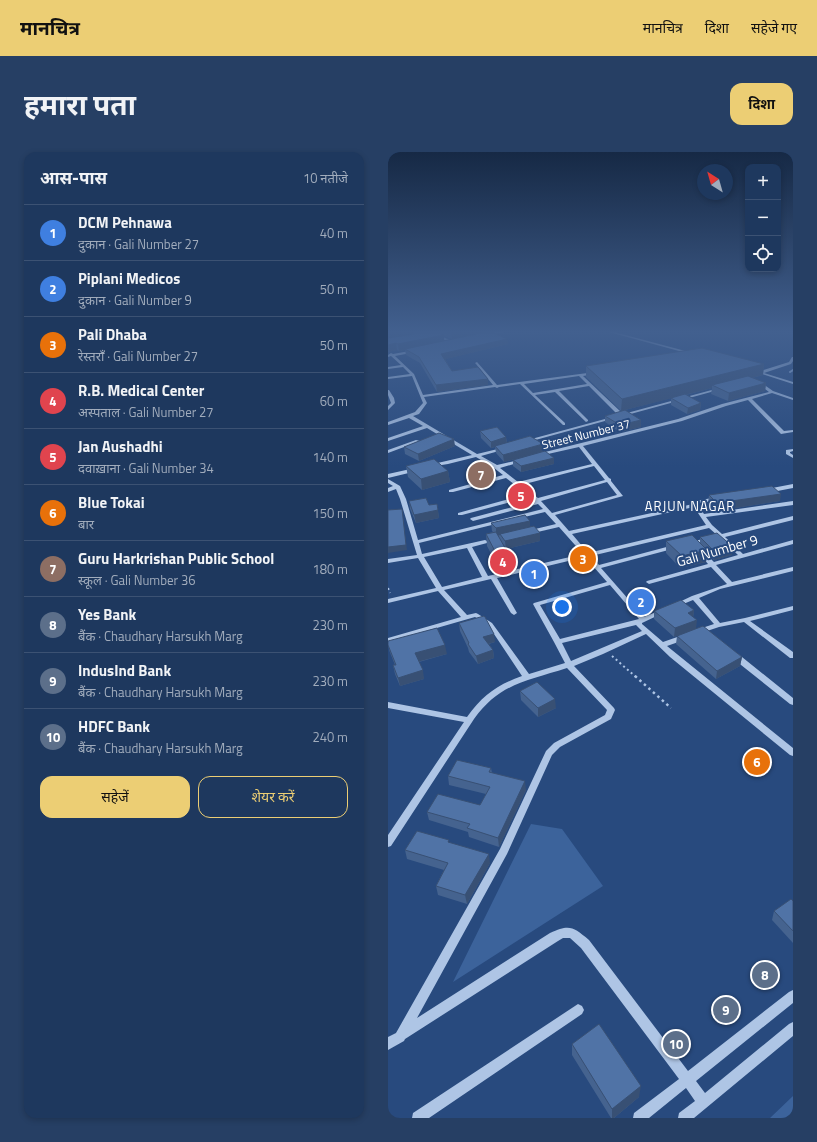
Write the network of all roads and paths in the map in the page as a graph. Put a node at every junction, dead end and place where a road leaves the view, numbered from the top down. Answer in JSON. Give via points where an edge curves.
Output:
{"nodes":[{"id":1,"x":414,"y":377,"type":"edge"},
{"id":2,"x":488,"y":377,"type":"edge"},
{"id":3,"x":567,"y":377,"type":"edge"},
{"id":4,"x":582,"y":377,"type":"edge"},
{"id":5,"x":778,"y":377,"type":"edge"},
{"id":6,"x":755,"y":382,"type":"edge"},
{"id":7,"x":793,"y":382,"type":"edge"},
{"id":8,"x":522,"y":384,"type":"junction"},
{"id":9,"x":591,"y":385,"type":"junction"},
{"id":10,"x":496,"y":387,"type":"junction"},
{"id":11,"x":726,"y":387,"type":"edge"},
{"id":12,"x":556,"y":390,"type":"junction"},
{"id":13,"x":388,"y":391,"type":"edge"},
{"id":14,"x":772,"y":392,"type":"junction"},
{"id":15,"x":533,"y":394,"type":"junction"},
{"id":16,"x":422,"y":396,"type":"junction"},
{"id":17,"x":749,"y":398,"type":"junction"},
{"id":18,"x":793,"y":399,"type":"edge"},
{"id":19,"x":388,"y":409,"type":"edge"},
{"id":20,"x":619,"y":414,"type":"edge"},
{"id":21,"x":409,"y":416,"type":"junction"},
{"id":22,"x":586,"y":421,"type":"dead end"},
{"id":23,"x":388,"y":424,"type":"edge"},
{"id":24,"x":562,"y":424,"type":"dead end"},
{"id":25,"x":427,"y":426,"type":"junction"},
{"id":26,"x":793,"y":431,"type":"edge"},
{"id":27,"x":441,"y":433,"type":"junction"},
{"id":28,"x":434,"y":435,"type":"edge"},
{"id":29,"x":388,"y":440,"type":"edge"},
{"id":30,"x":421,"y":440,"type":"edge"},
{"id":31,"x":521,"y":443,"type":"edge"},
{"id":32,"x":580,"y":445,"type":"junction"},
{"id":33,"x":506,"y":447,"type":"edge"},
{"id":34,"x":793,"y":450,"type":"edge"},
{"id":35,"x":388,"y":452,"type":"edge"},
{"id":36,"x":477,"y":456,"type":"junction"},
{"id":37,"x":533,"y":457,"type":"edge"},
{"id":38,"x":793,"y":457,"type":"edge"},
{"id":39,"x":527,"y":459,"type":"edge"},
{"id":40,"x":596,"y":464,"type":"junction"},
{"id":41,"x":496,"y":467,"type":"junction"},
{"id":42,"x":388,"y":476,"type":"edge"},
{"id":43,"x":507,"y":476,"type":"junction"},
{"id":44,"x":608,"y":480,"type":"junction"},
{"id":45,"x":388,"y":481,"type":"edge"},
{"id":46,"x":518,"y":484,"type":"junction"},
{"id":47,"x":397,"y":486,"type":"junction"},
{"id":48,"x":793,"y":486,"type":"edge"},
{"id":49,"x":388,"y":490,"type":"edge"},
{"id":50,"x":451,"y":491,"type":"dead end"},
{"id":51,"x":762,"y":491,"type":"edge"},
{"id":52,"x":531,"y":495,"type":"junction"},
{"id":53,"x":724,"y":498,"type":"edge"},
{"id":54,"x":538,"y":501,"type":"junction"},
{"id":55,"x":793,"y":503,"type":"edge"},
{"id":56,"x":694,"y":505,"type":"junction"},
{"id":57,"x":546,"y":510,"type":"junction"},
{"id":58,"x":460,"y":514,"type":"dead end"},
{"id":59,"x":550,"y":515,"type":"junction"},
{"id":60,"x":702,"y":516,"type":"junction"},
{"id":61,"x":793,"y":518,"type":"edge"},
{"id":62,"x":473,"y":519,"type":"dead end"},
{"id":63,"x":560,"y":525,"type":"junction"},
{"id":64,"x":710,"y":526,"type":"junction"},
{"id":65,"x":525,"y":533,"type":"edge"},
{"id":66,"x":568,"y":533,"type":"junction"},
{"id":67,"x":721,"y":536,"type":"junction"},
{"id":68,"x":415,"y":542,"type":"junction"},
{"id":69,"x":485,"y":542,"type":"edge"},
{"id":70,"x":793,"y":542,"type":"edge"},
{"id":71,"x":692,"y":543,"type":"junction"},
{"id":72,"x":469,"y":546,"type":"junction"},
{"id":73,"x":420,"y":556,"type":"junction"},
{"id":74,"x":587,"y":556,"type":"junction"},
{"id":75,"x":742,"y":556,"type":"junction"},
{"id":76,"x":388,"y":561,"type":"edge"},
{"id":77,"x":713,"y":564,"type":"junction"},
{"id":78,"x":597,"y":567,"type":"junction"},
{"id":79,"x":793,"y":569,"type":"edge"},
{"id":80,"x":490,"y":578,"type":"junction"},
{"id":81,"x":649,"y":582,"type":"dead end"},
{"id":82,"x":611,"y":583,"type":"junction"},
{"id":83,"x":731,"y":585,"type":"junction"},
{"id":84,"x":440,"y":589,"type":"junction"},
{"id":85,"x":694,"y":597,"type":"junction"},
{"id":86,"x":388,"y":601,"type":"edge"},
{"id":87,"x":793,"y":608,"type":"edge"},
{"id":88,"x":514,"y":613,"type":"dead end"},
{"id":89,"x":466,"y":618,"type":"junction"},
{"id":90,"x":745,"y":620,"type":"junction"},
{"id":91,"x":641,"y":621,"type":"junction"},
{"id":92,"x":718,"y":625,"type":"junction"},
{"id":93,"x":647,"y":631,"type":"junction"},
{"id":94,"x":388,"y":640,"type":"edge"},
{"id":95,"x":558,"y":642,"type":"junction"},
{"id":96,"x":662,"y":645,"type":"junction"},
{"id":97,"x":727,"y":649,"type":"edge"},
{"id":98,"x":607,"y":651,"type":"junction"},
{"id":99,"x":793,"y":656,"type":"edge"},
{"id":100,"x":569,"y":665,"type":"junction"},
{"id":101,"x":527,"y":677,"type":"junction"},
{"id":102,"x":793,"y":702,"type":"edge"},
{"id":103,"x":388,"y":705,"type":"edge"},
{"id":104,"x":671,"y":708,"type":"dead end"},
{"id":105,"x":470,"y":720,"type":"junction"},
{"id":106,"x":793,"y":753,"type":"edge"},
{"id":107,"x":388,"y":843,"type":"edge"},
{"id":108,"x":793,"y":996,"type":"edge"},
{"id":109,"x":578,"y":1010,"type":"dead end"},
{"id":110,"x":793,"y":1028,"type":"edge"},
{"id":111,"x":400,"y":1037,"type":"junction"},
{"id":112,"x":388,"y":1044,"type":"edge"},
{"id":113,"x":688,"y":1080,"type":"junction"},
{"id":114,"x":704,"y":1102,"type":"junction"},
{"id":115,"x":418,"y":1118,"type":"edge"},
{"id":116,"x":640,"y":1118,"type":"edge"},
{"id":117,"x":684,"y":1118,"type":"edge"}],
"edges":[{"from":1,"to":16,"type":"street"},
{"from":2,"to":10,"type":"street"},
{"from":3,"to":8,"type":"street"},
{"from":4,"to":9,"type":"street"},
{"from":5,"to":7,"type":"street"},
{"from":6,"to":14,"type":"street"},
{"from":8,"to":10,"type":"street"},
{"from":8,"to":15,"type":"street"},
{"from":9,"to":12,"type":"street"},
{"from":9,"to":20,"type":"street"},
{"from":10,"to":16,"type":"street"},
{"from":11,"to":31,"type":"street"},
{"from":12,"to":15,"type":"street"},
{"from":12,"to":22,"type":"street"},
{"from":13,"to":19,"type":"street","via":[[393,403]]},
{"from":14,"to":17,"type":"street","name":"Street Number 37"},
{"from":14,"to":18,"type":"street"},
{"from":15,"to":24,"type":"street"},
{"from":16,"to":21,"type":"street","via":[[425,403],[423,408]]},
{"from":17,"to":26,"type":"street","via":[[783,433]]},
{"from":17,"to":32,"type":"street","name":"Street Number 37","via":[[680,420]]},
{"from":21,"to":23,"type":"street"},
{"from":21,"to":25,"type":"street"},
{"from":25,"to":27,"type":"street"},
{"from":25,"to":29,"type":"street"},
{"from":27,"to":28,"type":"street"},
{"from":27,"to":36,"type":"street"},
{"from":30,"to":35,"type":"street"},
{"from":32,"to":37,"type":"street","name":"Street Number 37"},
{"from":32,"to":40,"type":"street"},
{"from":33,"to":36,"type":"street"},
{"from":34,"to":38,"type":"street","via":[[788,451]]},
{"from":36,"to":41,"type":"street"},
{"from":36,"to":42,"type":"street"},
{"from":39,"to":41,"type":"street","name":"Street Number 37"},
{"from":40,"to":44,"type":"street"},
{"from":40,"to":46,"type":"street"},
{"from":41,"to":43,"type":"street"},
{"from":43,"to":46,"type":"street"},
{"from":43,"to":50,"type":"street"},
{"from":44,"to":54,"type":"street"},
{"from":44,"to":59,"type":"street","via":[[620,496]]},
{"from":45,"to":47,"type":"street"},
{"from":46,"to":52,"type":"street"},
{"from":47,"to":49,"type":"street"},
{"from":47,"to":68,"type":"street"},
{"from":48,"to":51,"type":"street"},
{"from":52,"to":54,"type":"street"},
{"from":52,"to":58,"type":"street"},
{"from":53,"to":56,"type":"street","via":[[698,502]]},
{"from":54,"to":57,"type":"street"},
{"from":54,"to":62,"type":"street"},
{"from":55,"to":60,"type":"street"},
{"from":56,"to":60,"type":"street"},
{"from":56,"to":66,"type":"street"},
{"from":57,"to":59,"type":"street"},
{"from":57,"to":68,"type":"street"},
{"from":59,"to":63,"type":"street"},
{"from":60,"to":64,"type":"street"},
{"from":61,"to":67,"type":"street"},
{"from":63,"to":65,"type":"street"},
{"from":63,"to":66,"type":"street"},
{"from":64,"to":67,"type":"street"},
{"from":64,"to":74,"type":"street"},
{"from":66,"to":74,"type":"street"},
{"from":67,"to":71,"type":"street"},
{"from":67,"to":75,"type":"street"},
{"from":68,"to":73,"type":"street"},
{"from":69,"to":72,"type":"street"},
{"from":70,"to":75,"type":"street","name":"Gali Number 9"},
{"from":71,"to":77,"type":"street"},
{"from":71,"to":78,"type":"street"},
{"from":72,"to":73,"type":"street"},
{"from":72,"to":80,"type":"street"},
{"from":73,"to":76,"type":"street"},
{"from":73,"to":84,"type":"street"},
{"from":74,"to":78,"type":"street"},
{"from":74,"to":80,"type":"street"},
{"from":75,"to":77,"type":"street","name":"Gali Number 9"},
{"from":77,"to":81,"type":"street","name":"Gali Number 9"},
{"from":77,"to":83,"type":"street"},
{"from":78,"to":82,"type":"street"},
{"from":79,"to":83,"type":"street"},
{"from":80,"to":84,"type":"street"},
{"from":80,"to":88,"type":"street"},
{"from":82,"to":91,"type":"street"},
{"from":82,"to":95,"type":"street","via":[[536,604]]},
{"from":83,"to":85,"type":"street"},
{"from":84,"to":86,"type":"street"},
{"from":84,"to":89,"type":"street"},
{"from":85,"to":91,"type":"street"},
{"from":85,"to":92,"type":"street"},
{"from":87,"to":90,"type":"street"},
{"from":89,"to":94,"type":"street"},
{"from":89,"to":101,"type":"street","via":[[476,615],[490,624]]},
{"from":90,"to":92,"type":"street"},
{"from":90,"to":99,"type":"street"},
{"from":91,"to":93,"type":"street","via":[[639,625]]},
{"from":91,"to":95,"type":"street"},
{"from":92,"to":96,"type":"street","via":[[706,632]]},
{"from":93,"to":96,"type":"street"},
{"from":93,"to":98,"type":"street"},
{"from":95,"to":100,"type":"street"},
{"from":96,"to":106,"type":"street"},
{"from":97,"to":102,"type":"street"},
{"from":98,"to":100,"type":"street"},
{"from":98,"to":104,"type":"path"},
{"from":100,"to":101,"type":"street"},
{"from":100,"to":111,"type":"street","via":[[611,713],[557,745],[549,753],[504,851]]},
{"from":101,"to":105,"type":"street","via":[[496,692],[484,701]]},
{"from":103,"to":105,"type":"street"},
{"from":105,"to":107,"type":"street"},
{"from":108,"to":113,"type":"street"},
{"from":109,"to":115,"type":"street"},
{"from":110,"to":114,"type":"street"},
{"from":111,"to":112,"type":"street"},
{"from":111,"to":113,"type":"street","via":[[554,937],[572,933],[585,944]]},
{"from":113,"to":114,"type":"street"},
{"from":113,"to":116,"type":"street"},
{"from":114,"to":117,"type":"street"}]}
